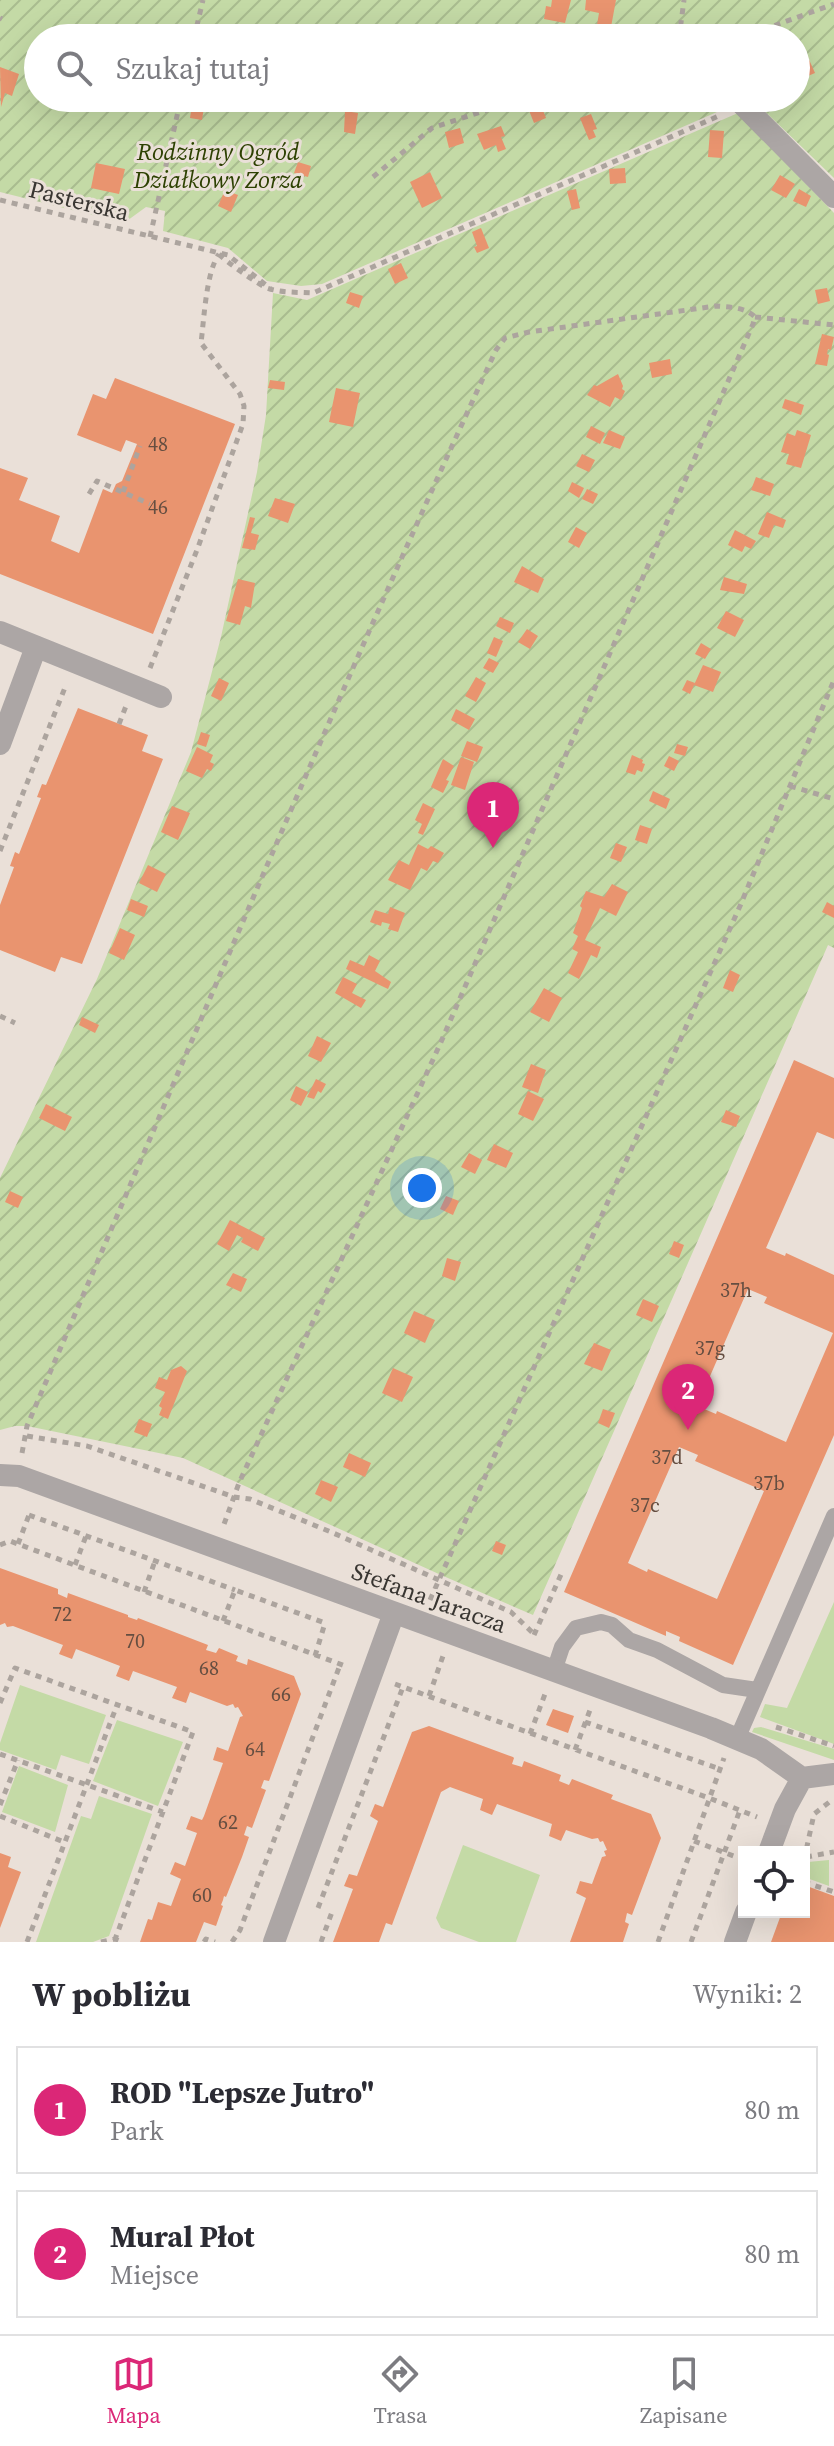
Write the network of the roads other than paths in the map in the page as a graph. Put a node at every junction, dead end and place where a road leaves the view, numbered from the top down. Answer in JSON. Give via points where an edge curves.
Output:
{"nodes":[{"id":1,"x":750,"y":112,"type":"edge"},
{"id":2,"x":834,"y":197,"type":"edge"},
{"id":3,"x":0,"y":632,"type":"edge"},
{"id":4,"x":36,"y":647,"type":"junction"},
{"id":5,"x":161,"y":697,"type":"dead end"},
{"id":6,"x":0,"y":744,"type":"edge"},
{"id":7,"x":0,"y":1475,"type":"edge"},
{"id":8,"x":834,"y":1516,"type":"edge"},
{"id":9,"x":394,"y":1613,"type":"junction"},
{"id":10,"x":554,"y":1671,"type":"junction"},
{"id":11,"x":757,"y":1690,"type":"junction"},
{"id":12,"x":733,"y":1743,"type":"junction"},
{"id":13,"x":834,"y":1774,"type":"edge"},
{"id":14,"x":802,"y":1778,"type":"junction"},
{"id":15,"x":771,"y":1846,"type":"edge"},
{"id":16,"x":744,"y":1918,"type":"edge"},
{"id":17,"x":274,"y":1942,"type":"edge"},
{"id":18,"x":735,"y":1942,"type":"edge"}],
"edges":[{"from":1,"to":2,"type":"street"},
{"from":3,"to":4,"type":"street"},
{"from":4,"to":5,"type":"street"},
{"from":4,"to":6,"type":"street"},
{"from":7,"to":9,"type":"street","name":"Stefana Jaracza","via":[[19,1476]]},
{"from":8,"to":11,"type":"lane"},
{"from":9,"to":10,"type":"street","name":"Stefana Jaracza"},
{"from":9,"to":17,"type":"street"},
{"from":10,"to":11,"type":"lane","via":[[576,1628],[601,1622],[723,1685]]},
{"from":10,"to":12,"type":"street","name":"Stefana Jaracza"},
{"from":11,"to":12,"type":"lane"},
{"from":12,"to":14,"type":"street","name":"Stefana Jaracza","via":[[761,1749]]},
{"from":13,"to":14,"type":"street"},
{"from":14,"to":15,"type":"street"},
{"from":16,"to":18,"type":"street"}]}
